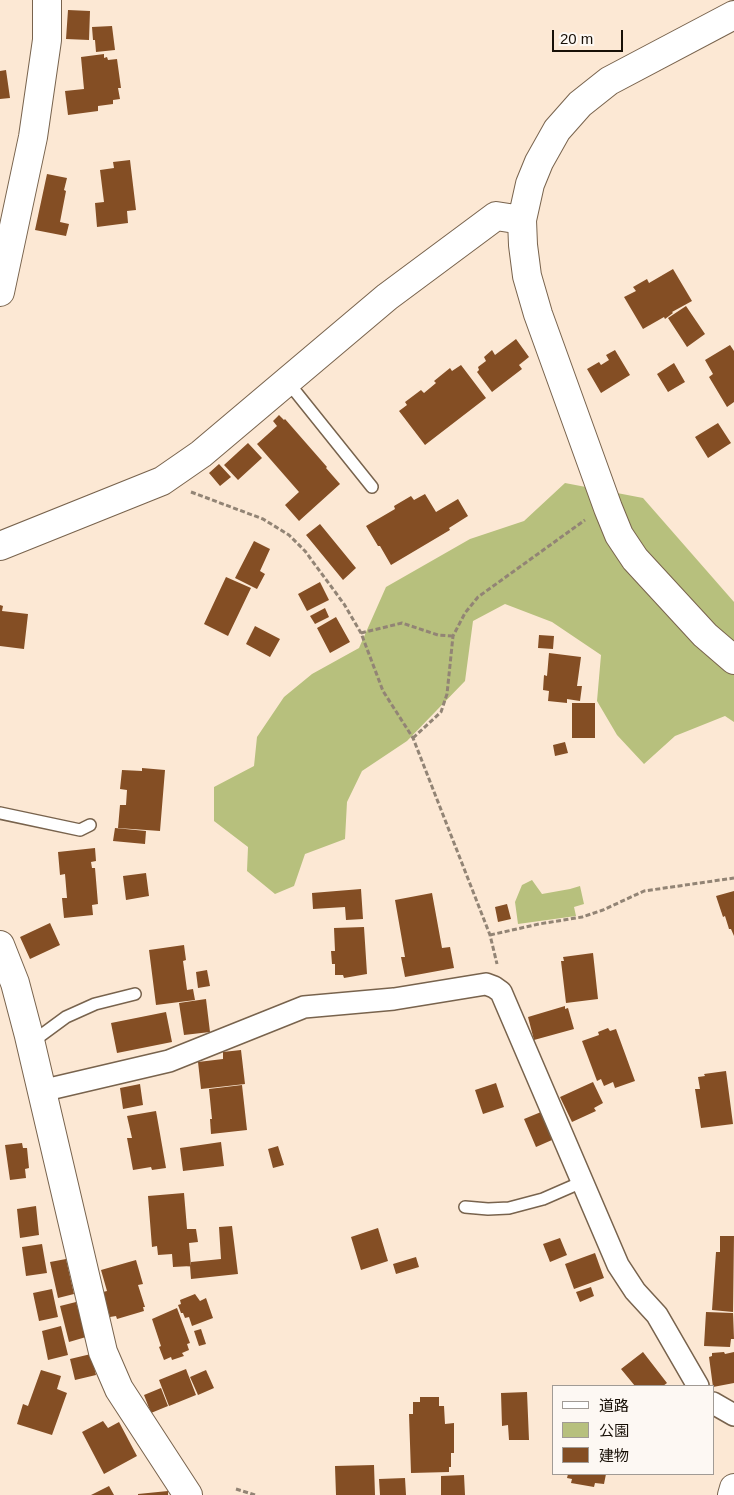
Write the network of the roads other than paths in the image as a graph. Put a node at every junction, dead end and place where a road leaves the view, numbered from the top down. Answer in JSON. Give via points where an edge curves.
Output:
{"nodes":[{"id":1,"x":47,"y":0,"type":"edge"},
{"id":2,"x":734,"y":15,"type":"edge"},
{"id":3,"x":522,"y":220,"type":"junction"},
{"id":4,"x":0,"y":292,"type":"edge"},
{"id":5,"x":287,"y":381,"type":"junction"},
{"id":6,"x":372,"y":487,"type":"dead end"},
{"id":7,"x":0,"y":546,"type":"edge"},
{"id":8,"x":734,"y":660,"type":"edge"},
{"id":9,"x":0,"y":813,"type":"edge"},
{"id":10,"x":90,"y":825,"type":"dead end"},
{"id":11,"x":0,"y":945,"type":"edge"},
{"id":12,"x":135,"y":994,"type":"dead end"},
{"id":13,"x":31,"y":1043,"type":"junction"},
{"id":14,"x":41,"y":1091,"type":"junction"},
{"id":15,"x":582,"y":1182,"type":"junction"},
{"id":16,"x":465,"y":1207,"type":"dead end"},
{"id":17,"x":697,"y":1385,"type":"edge"},
{"id":18,"x":714,"y":1404,"type":"edge"},
{"id":19,"x":734,"y":1414,"type":"edge"},
{"id":20,"x":734,"y":1488,"type":"edge"},
{"id":21,"x":188,"y":1495,"type":"edge"},
{"id":22,"x":732,"y":1495,"type":"edge"}],
"edges":[{"from":1,"to":4,"type":"street","via":[[47,40],[33,137]]},
{"from":2,"to":3,"type":"street","via":[[609,81],[580,104],[557,130],[539,162]]},
{"from":3,"to":5,"type":"street","via":[[496,216],[387,297]]},
{"from":3,"to":8,"type":"street","via":[[527,276],[538,314],[619,534],[635,558],[705,635]]},
{"from":5,"to":6,"type":"lane"},
{"from":5,"to":7,"type":"street","via":[[201,454],[162,481]]},
{"from":9,"to":10,"type":"lane","via":[[80,830]]},
{"from":11,"to":13,"type":"street","via":[[15,983]]},
{"from":12,"to":13,"type":"lane","via":[[95,1004],[66,1017]]},
{"from":13,"to":14,"type":"street"},
{"from":14,"to":15,"type":"street","via":[[169,1061],[304,1007],[394,999],[486,984],[501,992]]},
{"from":14,"to":21,"type":"street","via":[[103,1352],[119,1389]]},
{"from":15,"to":16,"type":"lane","via":[[543,1199],[509,1208]]},
{"from":15,"to":17,"type":"street","via":[[618,1265],[635,1291],[657,1315]]},
{"from":18,"to":19,"type":"street"},
{"from":20,"to":22,"type":"street"}]}
